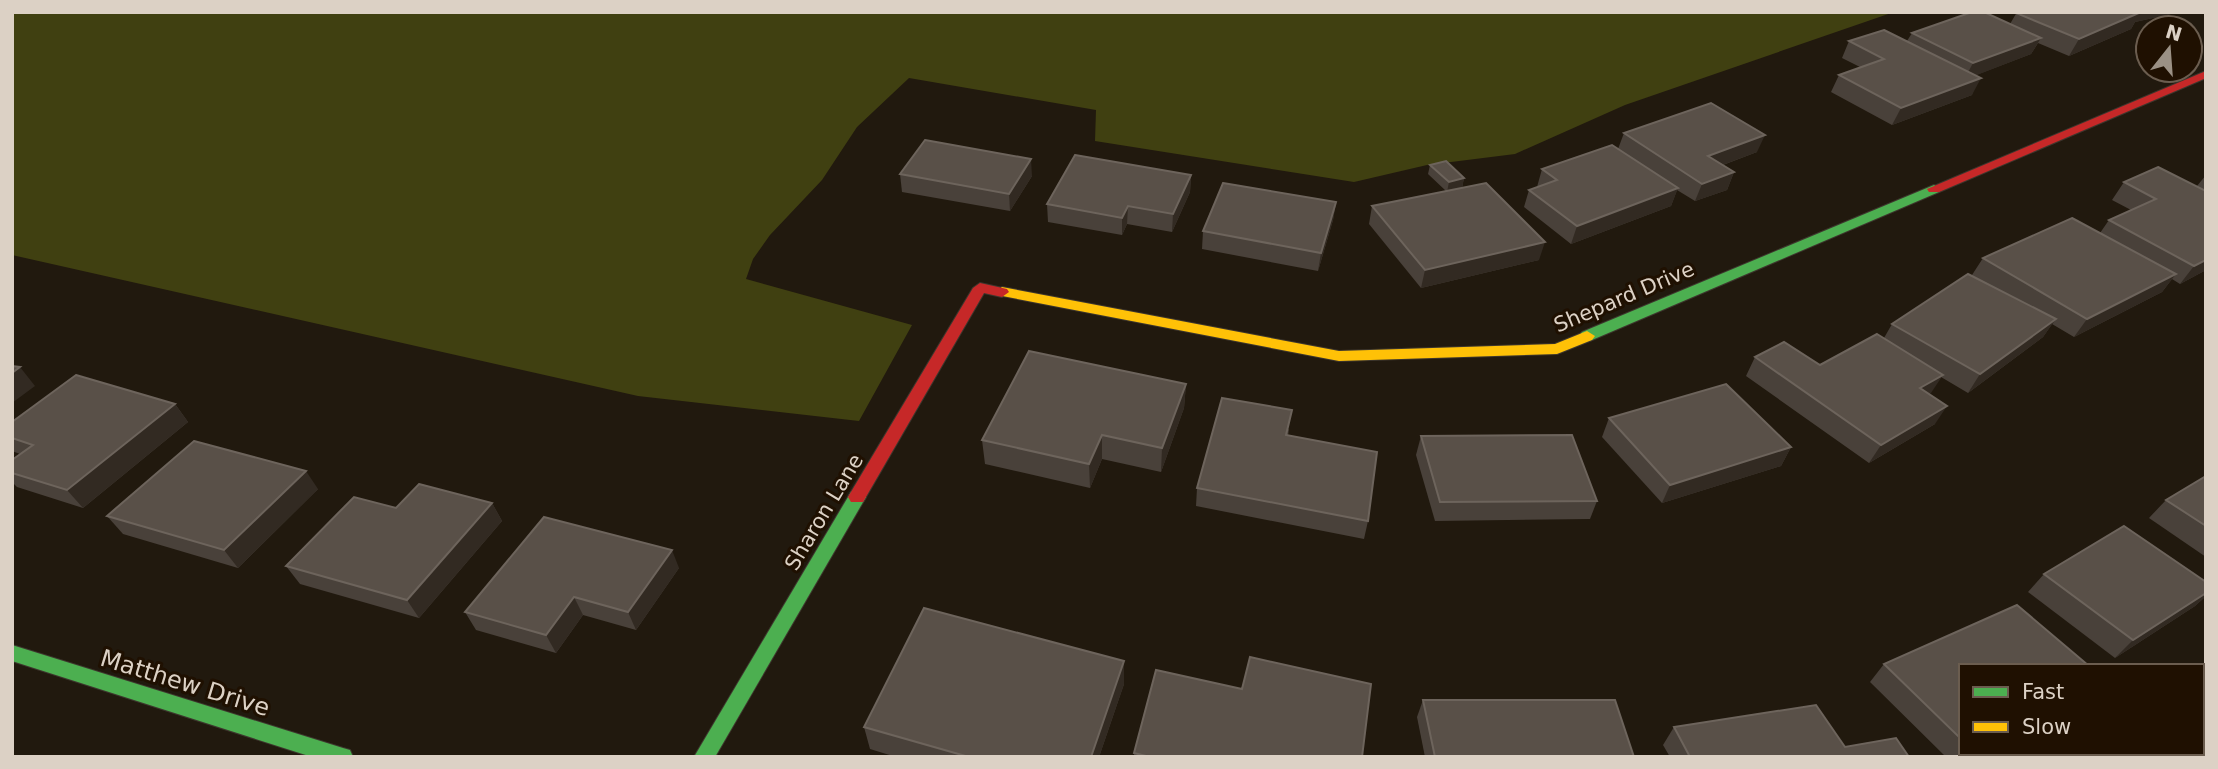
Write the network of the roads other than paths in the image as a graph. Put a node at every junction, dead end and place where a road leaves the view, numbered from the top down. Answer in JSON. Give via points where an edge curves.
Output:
{"nodes":[{"id":1,"x":2206,"y":74,"type":"edge"},
{"id":2,"x":980,"y":288,"type":"joint"},
{"id":3,"x":12,"y":653,"type":"edge"},
{"id":4,"x":343,"y":757,"type":"edge"},
{"id":5,"x":704,"y":757,"type":"edge"}],
"edges":[{"from":1,"to":2,"type":"street","name":"Shepard Drive","via":[[1557,349],[1339,356]]},
{"from":2,"to":5,"type":"street","name":"Sharon Lane"},
{"from":3,"to":4,"type":"street","name":"Matthew Drive"}]}
